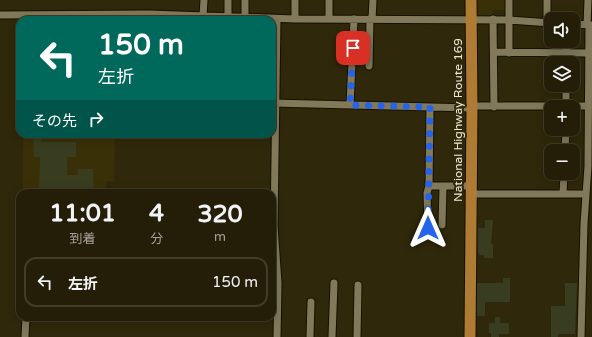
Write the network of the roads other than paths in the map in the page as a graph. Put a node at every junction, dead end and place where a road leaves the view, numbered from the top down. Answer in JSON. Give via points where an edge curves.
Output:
{"nodes":[{"id":1,"x":204,"y":0,"type":"edge"},
{"id":2,"x":228,"y":0,"type":"edge"},
{"id":3,"x":245,"y":0,"type":"edge"},
{"id":4,"x":295,"y":0,"type":"edge"},
{"id":5,"x":329,"y":0,"type":"edge"},
{"id":6,"x":373,"y":0,"type":"edge"},
{"id":7,"x":471,"y":0,"type":"edge"},
{"id":8,"x":509,"y":0,"type":"edge"},
{"id":9,"x":547,"y":0,"type":"edge"},
{"id":10,"x":588,"y":0,"type":"edge"},
{"id":11,"x":548,"y":12,"type":"edge"},
{"id":12,"x":0,"y":15,"type":"edge"},
{"id":13,"x":204,"y":16,"type":"joint"},
{"id":14,"x":228,"y":16,"type":"edge"},
{"id":15,"x":245,"y":16,"type":"edge"},
{"id":16,"x":277,"y":19,"type":"joint"},
{"id":17,"x":295,"y":19,"type":"junction"},
{"id":18,"x":329,"y":19,"type":"junction"},
{"id":19,"x":354,"y":19,"type":"junction"},
{"id":20,"x":371,"y":19,"type":"junction"},
{"id":21,"x":471,"y":19,"type":"junction"},
{"id":22,"x":494,"y":19,"type":"junction"},
{"id":23,"x":509,"y":20,"type":"junction"},
{"id":24,"x":544,"y":22,"type":"edge"},
{"id":25,"x":589,"y":25,"type":"edge"},
{"id":26,"x":276,"y":47,"type":"edge"},
{"id":27,"x":566,"y":48,"type":"edge"},
{"id":28,"x":494,"y":52,"type":"junction"},
{"id":29,"x":509,"y":53,"type":"junction"},
{"id":30,"x":566,"y":53,"type":"junction"},
{"id":31,"x":589,"y":54,"type":"junction"},
{"id":32,"x":369,"y":66,"type":"dead end"},
{"id":33,"x":276,"y":103,"type":"edge"},
{"id":34,"x":350,"y":105,"type":"junction"},
{"id":35,"x":494,"y":106,"type":"junction"},
{"id":36,"x":430,"y":107,"type":"junction"},
{"id":37,"x":472,"y":107,"type":"junction"},
{"id":38,"x":544,"y":107,"type":"edge"},
{"id":39,"x":589,"y":109,"type":"edge"},
{"id":40,"x":274,"y":138,"type":"edge"},
{"id":41,"x":564,"y":180,"type":"edge"},
{"id":42,"x":429,"y":186,"type":"junction"},
{"id":43,"x":443,"y":186,"type":"junction"},
{"id":44,"x":274,"y":189,"type":"edge"},
{"id":45,"x":471,"y":190,"type":"junction"},
{"id":46,"x":563,"y":194,"type":"junction"},
{"id":47,"x":586,"y":194,"type":"junction"},
{"id":48,"x":442,"y":225,"type":"dead end"},
{"id":49,"x":428,"y":228,"type":"dead end"},
{"id":50,"x":276,"y":254,"type":"edge"},
{"id":51,"x":334,"y":283,"type":"dead end"},
{"id":52,"x":358,"y":285,"type":"dead end"},
{"id":53,"x":311,"y":302,"type":"dead end"},
{"id":54,"x":26,"y":321,"type":"edge"},
{"id":55,"x":25,"y":337,"type":"edge"},
{"id":56,"x":277,"y":337,"type":"edge"},
{"id":57,"x":310,"y":337,"type":"edge"},
{"id":58,"x":332,"y":337,"type":"edge"},
{"id":59,"x":357,"y":337,"type":"edge"},
{"id":60,"x":470,"y":337,"type":"edge"},
{"id":61,"x":581,"y":337,"type":"edge"}],
"edges":[{"from":1,"to":13,"type":"street"},
{"from":2,"to":14,"type":"street"},
{"from":3,"to":15,"type":"street"},
{"from":4,"to":17,"type":"street"},
{"from":5,"to":18,"type":"street"},
{"from":6,"to":20,"type":"street"},
{"from":7,"to":21,"type":"highway","name":"National Highway Route 169"},
{"from":8,"to":23,"type":"street"},
{"from":9,"to":11,"type":"street"},
{"from":10,"to":25,"type":"street"},
{"from":12,"to":13,"type":"street"},
{"from":16,"to":17,"type":"street"},
{"from":16,"to":26,"type":"street"},
{"from":17,"to":18,"type":"street"},
{"from":18,"to":19,"type":"street"},
{"from":19,"to":20,"type":"street"},
{"from":19,"to":34,"type":"street"},
{"from":20,"to":21,"type":"street"},
{"from":20,"to":32,"type":"street"},
{"from":21,"to":22,"type":"street"},
{"from":21,"to":37,"type":"highway","name":"National Highway Route 169"},
{"from":22,"to":23,"type":"street"},
{"from":22,"to":28,"type":"street"},
{"from":23,"to":24,"type":"street"},
{"from":23,"to":29,"type":"street"},
{"from":25,"to":31,"type":"street"},
{"from":27,"to":30,"type":"street"},
{"from":28,"to":29,"type":"street"},
{"from":28,"to":35,"type":"street"},
{"from":29,"to":30,"type":"street"},
{"from":30,"to":31,"type":"street"},
{"from":31,"to":39,"type":"street"},
{"from":33,"to":34,"type":"street"},
{"from":34,"to":36,"type":"street"},
{"from":35,"to":37,"type":"street"},
{"from":35,"to":38,"type":"street"},
{"from":36,"to":37,"type":"street"},
{"from":36,"to":42,"type":"street"},
{"from":37,"to":45,"type":"highway","name":"National Highway Route 169"},
{"from":39,"to":47,"type":"street"},
{"from":40,"to":44,"type":"street"},
{"from":41,"to":46,"type":"street"},
{"from":42,"to":43,"type":"street"},
{"from":42,"to":49,"type":"street"},
{"from":43,"to":45,"type":"street"},
{"from":43,"to":48,"type":"street"},
{"from":45,"to":46,"type":"street"},
{"from":45,"to":60,"type":"highway","name":"National Highway Route 169"},
{"from":46,"to":47,"type":"street"},
{"from":47,"to":61,"type":"street"},
{"from":50,"to":56,"type":"street"},
{"from":51,"to":58,"type":"street"},
{"from":52,"to":59,"type":"street"},
{"from":53,"to":57,"type":"street"},
{"from":54,"to":55,"type":"street"}]}
